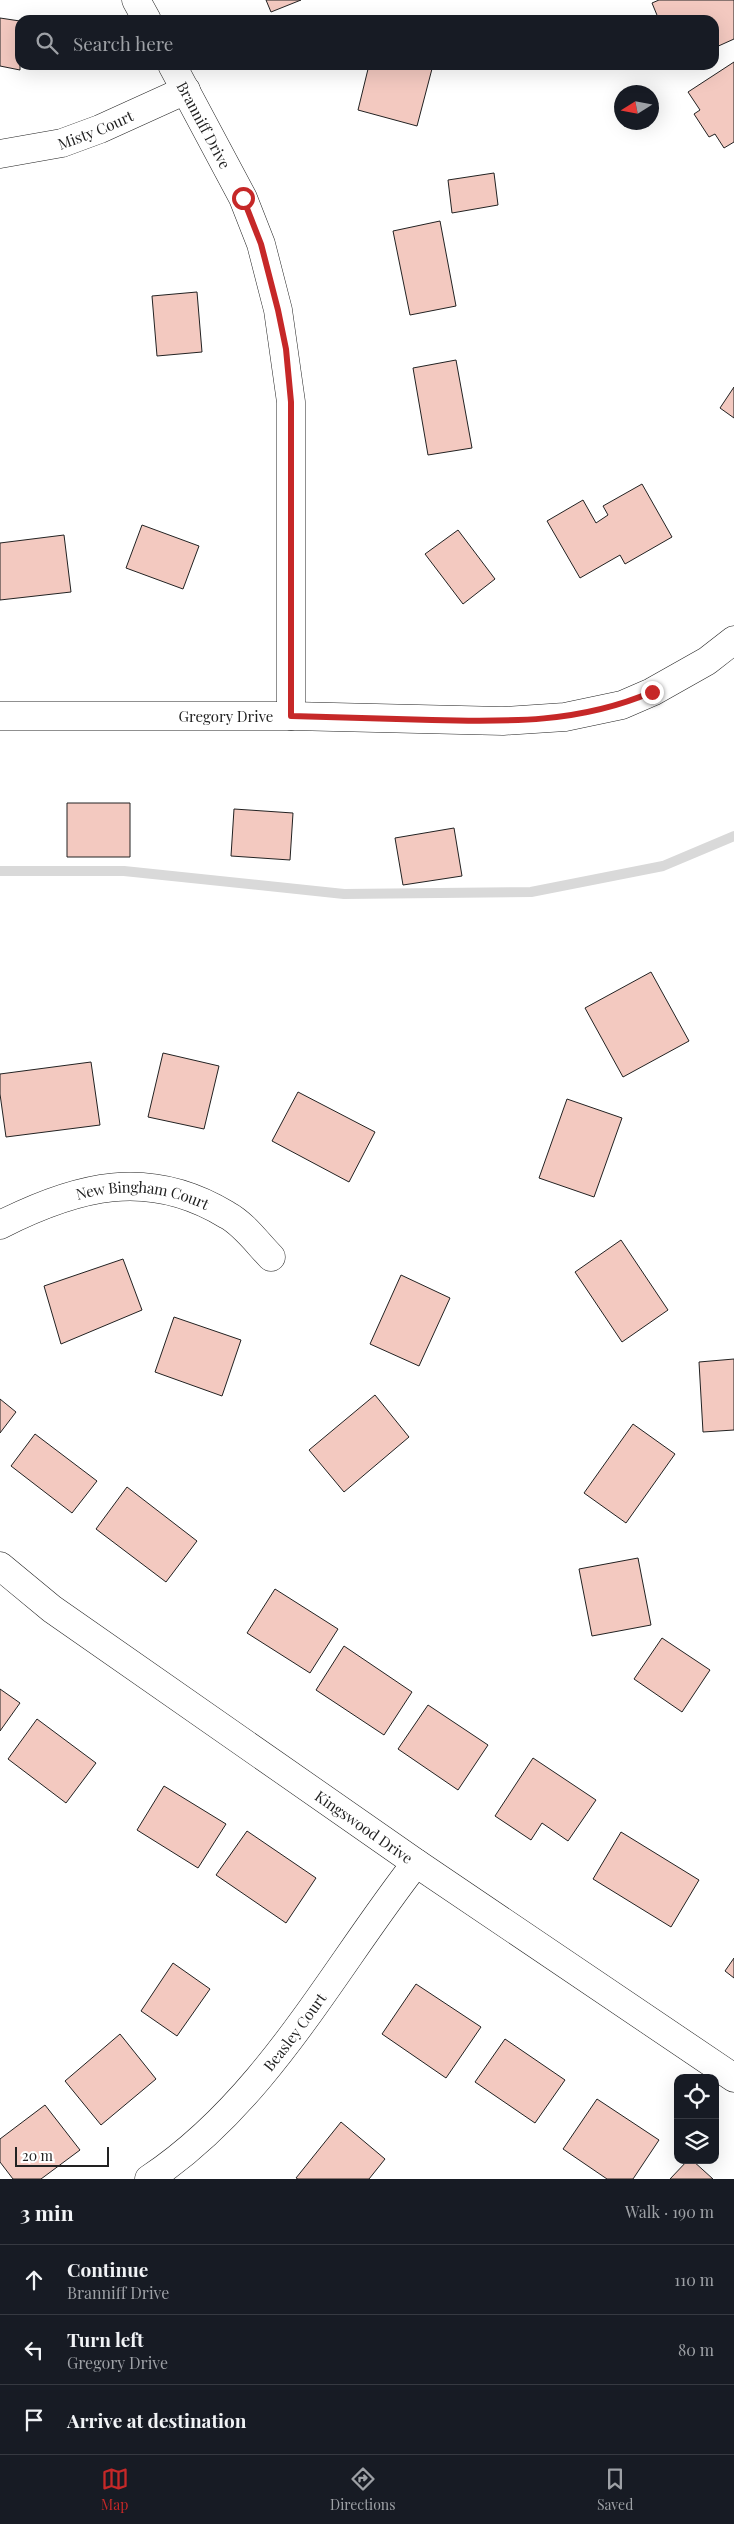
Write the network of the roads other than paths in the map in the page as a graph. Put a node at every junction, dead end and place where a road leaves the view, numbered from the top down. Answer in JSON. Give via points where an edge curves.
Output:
{"nodes":[{"id":1,"x":136,"y":0,"type":"edge"},
{"id":2,"x":144,"y":15,"type":"edge"},
{"id":3,"x":175,"y":70,"type":"edge"},
{"id":4,"x":186,"y":90,"type":"junction"},
{"id":5,"x":0,"y":154,"type":"edge"},
{"id":6,"x":734,"y":640,"type":"edge"},
{"id":7,"x":0,"y":716,"type":"edge"},
{"id":8,"x":291,"y":716,"type":"junction"},
{"id":9,"x":0,"y":1225,"type":"edge"},
{"id":10,"x":272,"y":1257,"type":"dead end"},
{"id":11,"x":0,"y":1566,"type":"edge"},
{"id":12,"x":416,"y":1864,"type":"junction"},
{"id":13,"x":734,"y":2078,"type":"edge"},
{"id":14,"x":149,"y":2179,"type":"edge"}],
"edges":[{"from":1,"to":2,"type":"street"},
{"from":3,"to":4,"type":"street","name":"Branniff Drive"},
{"from":4,"to":5,"type":"street","name":"Misty Court","via":[[62,143]]},
{"from":4,"to":8,"type":"street","name":"Branniff Drive","via":[[243,198],[257,235],[286,349],[291,402]]},
{"from":6,"to":8,"type":"street","name":"Gregory Drive","via":[[652,692],[622,705],[565,718],[503,721]]},
{"from":7,"to":8,"type":"street","name":"Gregory Drive"},
{"from":9,"to":10,"type":"street","name":"New Bingham Court","via":[[74,1194],[101,1187],[143,1187],[182,1193],[229,1215]]},
{"from":11,"to":12,"type":"street","name":"Kingswood Drive","via":[[52,1609]]},
{"from":12,"to":13,"type":"street","name":"Kingswood Drive"},
{"from":12,"to":14,"type":"street","name":"Beasley Court","via":[[283,2049],[248,2091],[180,2159]]}]}
